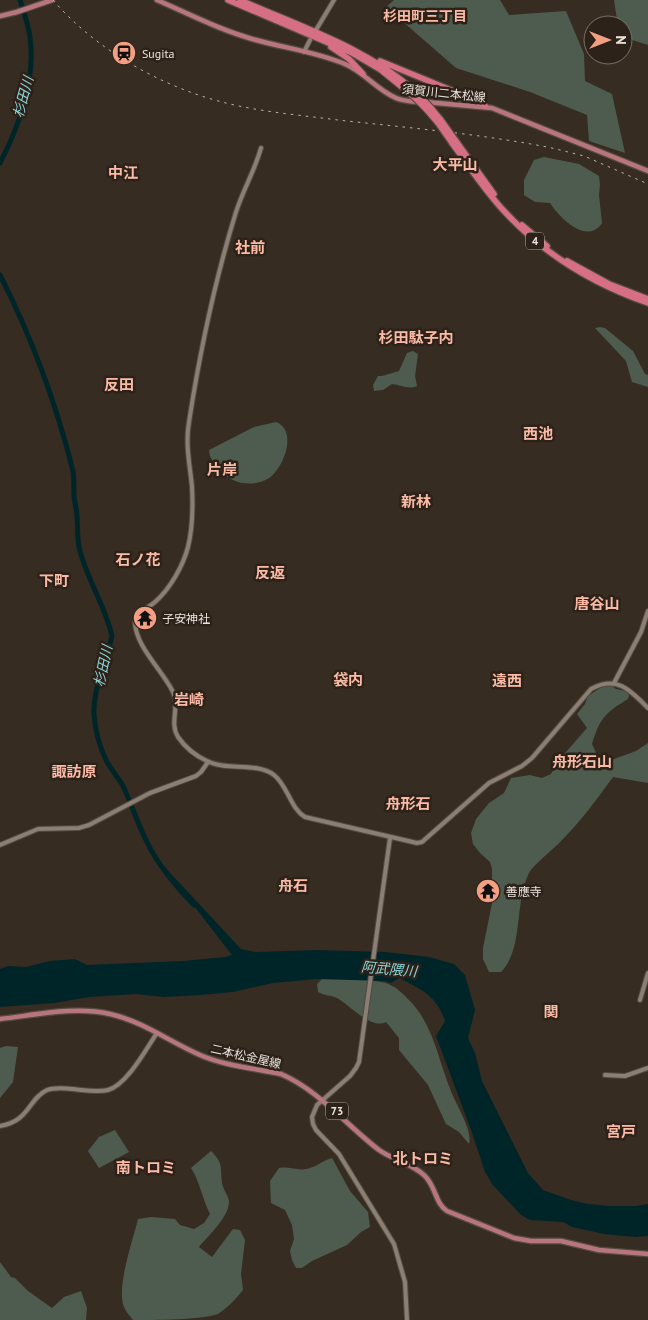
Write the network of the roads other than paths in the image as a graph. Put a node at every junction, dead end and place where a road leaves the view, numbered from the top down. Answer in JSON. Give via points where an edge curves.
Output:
{"nodes":[{"id":1,"x":52,"y":0,"type":"edge"},
{"id":2,"x":157,"y":0,"type":"edge"},
{"id":3,"x":228,"y":0,"type":"edge"},
{"id":4,"x":240,"y":0,"type":"edge"},
{"id":5,"x":334,"y":0,"type":"edge"},
{"id":6,"x":0,"y":16,"type":"edge"},
{"id":7,"x":316,"y":30,"type":"dead end"},
{"id":8,"x":310,"y":40,"type":"dead end"},
{"id":9,"x":321,"y":40,"type":"junction"},
{"id":10,"x":304,"y":52,"type":"junction"},
{"id":11,"x":368,"y":57,"type":"junction"},
{"id":12,"x":363,"y":74,"type":"junction"},
{"id":13,"x":411,"y":74,"type":"junction"},
{"id":14,"x":406,"y":87,"type":"junction"},
{"id":15,"x":484,"y":106,"type":"junction"},
{"id":16,"x":454,"y":142,"type":"junction"},
{"id":17,"x":261,"y":148,"type":"dead end"},
{"id":18,"x":648,"y":171,"type":"edge"},
{"id":19,"x":648,"y":299,"type":"edge"},
{"id":20,"x":648,"y":303,"type":"edge"},
{"id":21,"x":648,"y":611,"type":"edge"},
{"id":22,"x":614,"y":683,"type":"junction"},
{"id":23,"x":648,"y":708,"type":"edge"},
{"id":24,"x":208,"y":762,"type":"junction"},
{"id":25,"x":390,"y":838,"type":"junction"},
{"id":26,"x":0,"y":845,"type":"edge"},
{"id":27,"x":648,"y":973,"type":"edge"},
{"id":28,"x":640,"y":1000,"type":"dead end"},
{"id":29,"x":0,"y":1019,"type":"edge"},
{"id":30,"x":157,"y":1033,"type":"junction"},
{"id":31,"x":648,"y":1068,"type":"edge"},
{"id":32,"x":605,"y":1075,"type":"dead end"},
{"id":33,"x":321,"y":1100,"type":"junction"},
{"id":34,"x":0,"y":1126,"type":"edge"},
{"id":35,"x":648,"y":1254,"type":"edge"},
{"id":36,"x":407,"y":1320,"type":"edge"}],
"edges":[{"from":1,"to":6,"type":"main road"},
{"from":2,"to":10,"type":"main road","name":"須賀川二本松線","via":[[248,38]]},
{"from":3,"to":9,"type":"highway","number":"4"},
{"from":4,"to":11,"type":"highway","number":"4"},
{"from":5,"to":7,"type":"street"},
{"from":8,"to":10,"type":"street"},
{"from":9,"to":12,"type":"highway"},
{"from":9,"to":14,"type":"highway","number":"4","via":[[352,53]]},
{"from":10,"to":12,"type":"main road","name":"須賀川二本松線","via":[[346,64]]},
{"from":11,"to":13,"type":"highway"},
{"from":11,"to":14,"type":"highway","number":"4"},
{"from":12,"to":15,"type":"main road","name":"須賀川二本松線","via":[[383,91],[400,99]]},
{"from":13,"to":14,"type":"highway"},
{"from":13,"to":15,"type":"highway"},
{"from":14,"to":16,"type":"highway","number":"4","bridge":true,"via":[[428,108]]},
{"from":15,"to":18,"type":"main road","name":"須賀川二本松線"},
{"from":16,"to":19,"type":"highway","number":"4","via":[[502,204],[547,246],[599,279]]},
{"from":16,"to":20,"type":"highway","number":"4","via":[[494,200],[532,239],[580,274]]},
{"from":17,"to":24,"type":"street","via":[[236,212],[204,337],[187,435],[193,515],[187,550],[168,585],[155,602],[140,612],[135,623],[145,649],[174,694],[177,735],[188,748]]},
{"from":21,"to":22,"type":"street"},
{"from":22,"to":23,"type":"street","via":[[626,688]]},
{"from":22,"to":25,"type":"street","via":[[591,688],[532,758],[489,783],[422,842]]},
{"from":24,"to":25,"type":"street","via":[[268,772],[280,782],[297,811],[305,817]]},
{"from":24,"to":26,"type":"street","via":[[196,776],[79,828],[38,828]]},
{"from":25,"to":33,"type":"street","via":[[356,1068]]},
{"from":27,"to":28,"type":"street"},
{"from":29,"to":30,"type":"main road","name":"二本松金屋線","number":"73","via":[[88,1011],[123,1018]]},
{"from":30,"to":33,"type":"main road","name":"二本松金屋線","number":"73","via":[[212,1060],[281,1074]]},
{"from":30,"to":34,"type":"street","via":[[123,1081],[113,1088],[101,1091],[49,1090],[40,1094],[22,1116]]},
{"from":31,"to":32,"type":"street","via":[[625,1076]]},
{"from":33,"to":35,"type":"main road","name":"二本松金屋線","number":"73","via":[[381,1151],[424,1174],[447,1212],[514,1238],[561,1241],[599,1250]]},
{"from":33,"to":36,"type":"street","via":[[314,1111],[313,1124],[339,1154],[394,1244],[405,1282]]}]}
